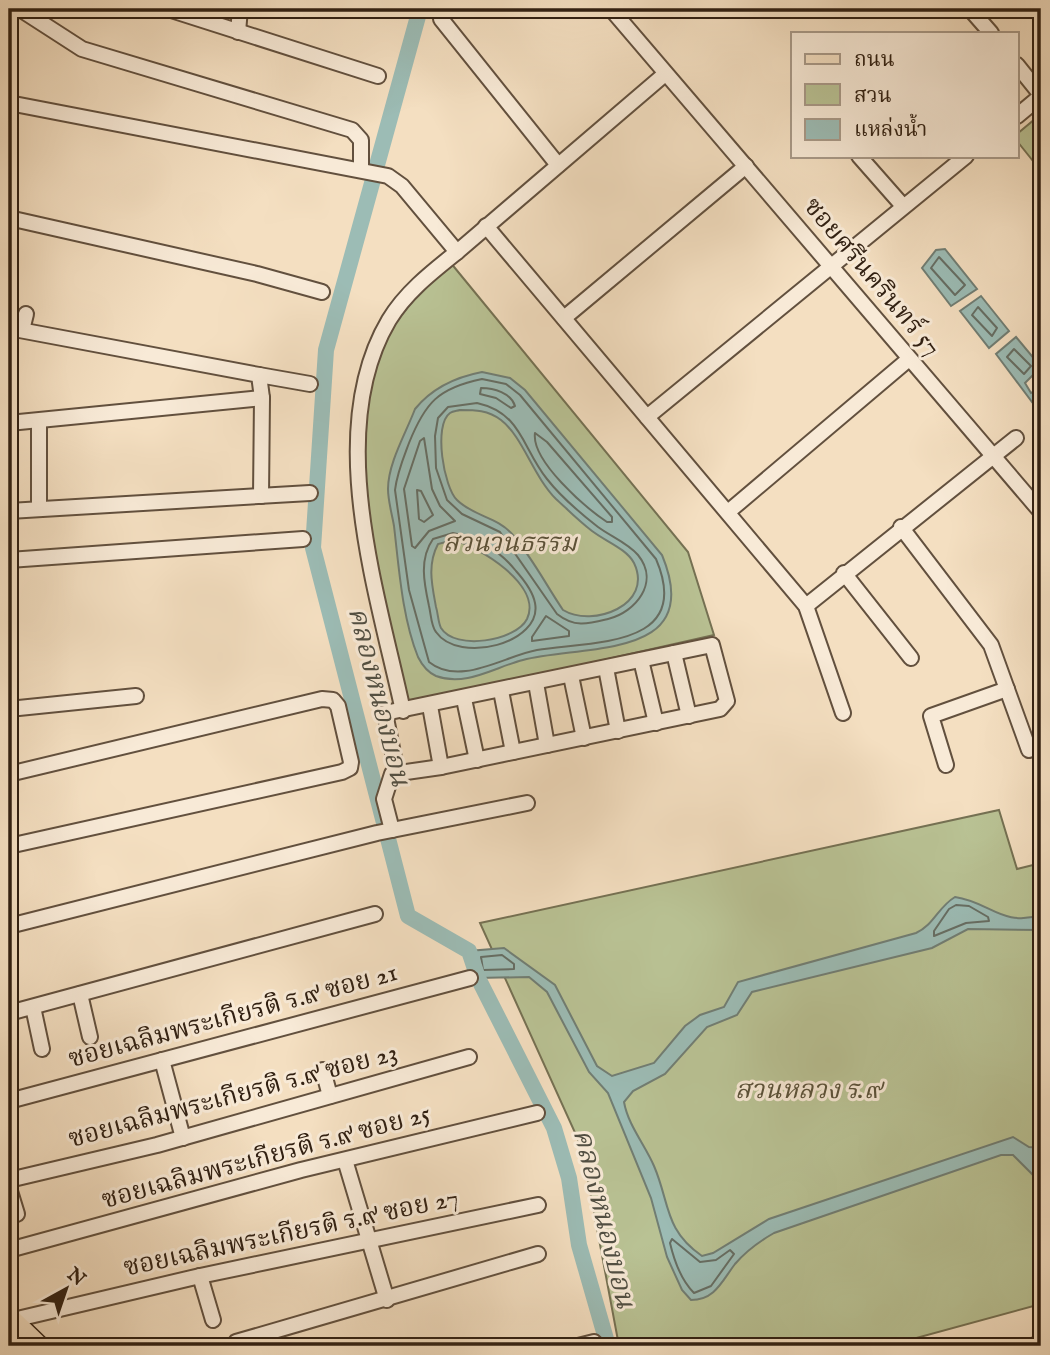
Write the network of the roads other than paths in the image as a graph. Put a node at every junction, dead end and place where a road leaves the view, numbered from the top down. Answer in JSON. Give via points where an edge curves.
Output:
{"nodes":[{"id":1,"x":20,"y":9,"type":"edge"},
{"id":2,"x":168,"y":9,"type":"edge"},
{"id":3,"x":240,"y":9,"type":"edge"},
{"id":4,"x":611,"y":9,"type":"edge"},
{"id":5,"x":970,"y":9,"type":"edge"},
{"id":6,"x":441,"y":19,"type":"dead end"},
{"id":7,"x":238,"y":32,"type":"junction"},
{"id":8,"x":989,"y":32,"type":"edge"},
{"id":9,"x":1018,"y":66,"type":"edge"},
{"id":10,"x":665,"y":74,"type":"junction"},
{"id":11,"x":378,"y":76,"type":"dead end"},
{"id":12,"x":1041,"y":96,"type":"edge"},
{"id":13,"x":9,"y":103,"type":"edge"},
{"id":14,"x":1018,"y":115,"type":"edge"},
{"id":15,"x":861,"y":158,"type":"edge"},
{"id":16,"x":963,"y":158,"type":"edge"},
{"id":17,"x":558,"y":165,"type":"junction"},
{"id":18,"x":746,"y":166,"type":"junction"},
{"id":19,"x":361,"y":169,"type":"junction"},
{"id":20,"x":903,"y":206,"type":"junction"},
{"id":21,"x":9,"y":218,"type":"edge"},
{"id":22,"x":486,"y":226,"type":"junction"},
{"id":23,"x":457,"y":252,"type":"junction"},
{"id":24,"x":829,"y":265,"type":"junction"},
{"id":25,"x":322,"y":292,"type":"dead end"},
{"id":26,"x":26,"y":314,"type":"dead end"},
{"id":27,"x":564,"y":318,"type":"junction"},
{"id":28,"x":16,"y":329,"type":"edge"},
{"id":29,"x":909,"y":359,"type":"junction"},
{"id":30,"x":259,"y":375,"type":"junction"},
{"id":31,"x":310,"y":384,"type":"dead end"},
{"id":32,"x":262,"y":398,"type":"junction"},
{"id":33,"x":647,"y":417,"type":"junction"},
{"id":34,"x":38,"y":421,"type":"junction"},
{"id":35,"x":9,"y":423,"type":"edge"},
{"id":36,"x":1016,"y":438,"type":"dead end"},
{"id":37,"x":993,"y":456,"type":"junction"},
{"id":38,"x":310,"y":493,"type":"dead end"},
{"id":39,"x":261,"y":496,"type":"junction"},
{"id":40,"x":39,"y":509,"type":"junction"},
{"id":41,"x":9,"y":511,"type":"edge"},
{"id":42,"x":728,"y":512,"type":"junction"},
{"id":43,"x":1041,"y":512,"type":"edge"},
{"id":44,"x":901,"y":527,"type":"junction"},
{"id":45,"x":303,"y":539,"type":"dead end"},
{"id":46,"x":9,"y":560,"type":"edge"},
{"id":47,"x":844,"y":573,"type":"junction"},
{"id":48,"x":806,"y":606,"type":"junction"},
{"id":49,"x":674,"y":653,"type":"junction"},
{"id":50,"x":911,"y":658,"type":"dead end"},
{"id":51,"x":641,"y":660,"type":"junction"},
{"id":52,"x":606,"y":668,"type":"junction"},
{"id":53,"x":571,"y":676,"type":"junction"},
{"id":54,"x":536,"y":683,"type":"junction"},
{"id":55,"x":1007,"y":689,"type":"junction"},
{"id":56,"x":501,"y":691,"type":"junction"},
{"id":57,"x":136,"y":696,"type":"dead end"},
{"id":58,"x":464,"y":699,"type":"junction"},
{"id":59,"x":430,"y":706,"type":"junction"},
{"id":60,"x":9,"y":709,"type":"edge"},
{"id":61,"x":403,"y":711,"type":"junction"},
{"id":62,"x":843,"y":713,"type":"dead end"},
{"id":63,"x":689,"y":716,"type":"junction"},
{"id":64,"x":656,"y":723,"type":"junction"},
{"id":65,"x":618,"y":731,"type":"junction"},
{"id":66,"x":584,"y":738,"type":"junction"},
{"id":67,"x":547,"y":746,"type":"junction"},
{"id":68,"x":1030,"y":750,"type":"dead end"},
{"id":69,"x":513,"y":752,"type":"junction"},
{"id":70,"x":477,"y":760,"type":"junction"},
{"id":71,"x":946,"y":765,"type":"dead end"},
{"id":72,"x":441,"y":767,"type":"junction"},
{"id":73,"x":397,"y":773,"type":"junction"},
{"id":74,"x":9,"y":774,"type":"edge"},
{"id":75,"x":527,"y":803,"type":"dead end"},
{"id":76,"x":386,"y":831,"type":"junction"},
{"id":77,"x":9,"y":846,"type":"edge"},
{"id":78,"x":375,"y":914,"type":"dead end"},
{"id":79,"x":9,"y":926,"type":"edge"},
{"id":80,"x":470,"y":978,"type":"dead end"},
{"id":81,"x":80,"y":994,"type":"junction"},
{"id":82,"x":33,"y":1007,"type":"junction"},
{"id":83,"x":9,"y":1013,"type":"edge"},
{"id":84,"x":90,"y":1037,"type":"dead end"},
{"id":85,"x":42,"y":1049,"type":"dead end"},
{"id":86,"x":469,"y":1057,"type":"dead end"},
{"id":87,"x":162,"y":1060,"type":"junction"},
{"id":88,"x":323,"y":1070,"type":"dead end"},
{"id":89,"x":330,"y":1096,"type":"junction"},
{"id":90,"x":9,"y":1101,"type":"edge"},
{"id":91,"x":537,"y":1113,"type":"dead end"},
{"id":92,"x":183,"y":1138,"type":"junction"},
{"id":93,"x":345,"y":1160,"type":"junction"},
{"id":94,"x":9,"y":1180,"type":"edge"},
{"id":95,"x":9,"y":1188,"type":"edge"},
{"id":96,"x":538,"y":1205,"type":"dead end"},
{"id":97,"x":17,"y":1214,"type":"dead end"},
{"id":98,"x":369,"y":1241,"type":"junction"},
{"id":99,"x":9,"y":1250,"type":"edge"},
{"id":100,"x":538,"y":1254,"type":"dead end"},
{"id":101,"x":200,"y":1276,"type":"junction"},
{"id":102,"x":387,"y":1300,"type":"junction"},
{"id":103,"x":213,"y":1320,"type":"dead end"},
{"id":104,"x":10,"y":1322,"type":"edge"},
{"id":105,"x":236,"y":1342,"type":"dead end"},
{"id":106,"x":594,"y":1342,"type":"dead end"},
{"id":107,"x":1041,"y":1343,"type":"edge"},
{"id":108,"x":24,"y":1346,"type":"edge"},
{"id":109,"x":40,"y":1346,"type":"edge"},
{"id":110,"x":578,"y":1346,"type":"edge"},
{"id":111,"x":1032,"y":1346,"type":"edge"}],
"edges":[{"from":1,"to":19,"type":"street","via":[[82,49],[352,130],[361,140]]},
{"from":2,"to":7,"type":"street"},
{"from":3,"to":7,"type":"street"},
{"from":4,"to":10,"type":"street","name":"ซอยศรีนครินทร์ 57"},
{"from":5,"to":8,"type":"street"},
{"from":6,"to":17,"type":"street"},
{"from":7,"to":11,"type":"street"},
{"from":9,"to":12,"type":"street"},
{"from":10,"to":17,"type":"street"},
{"from":10,"to":18,"type":"street","name":"ซอยศรีนครินทร์ 57"},
{"from":12,"to":14,"type":"street"},
{"from":13,"to":19,"type":"street"},
{"from":15,"to":20,"type":"street"},
{"from":16,"to":20,"type":"street"},
{"from":17,"to":22,"type":"street"},
{"from":18,"to":24,"type":"street","name":"ซอยศรีนครินทร์ 57"},
{"from":18,"to":27,"type":"street"},
{"from":19,"to":23,"type":"street","via":[[388,176],[402,187]]},
{"from":20,"to":24,"type":"street"},
{"from":21,"to":25,"type":"street"},
{"from":22,"to":23,"type":"street"},
{"from":22,"to":27,"type":"street"},
{"from":23,"to":61,"type":"street","via":[[420,282],[390,320],[373,357],[362,399],[362,515]]},
{"from":24,"to":29,"type":"street","name":"ซอยศรีนครินทร์ 57"},
{"from":24,"to":33,"type":"street"},
{"from":26,"to":28,"type":"street"},
{"from":27,"to":33,"type":"street"},
{"from":28,"to":30,"type":"street"},
{"from":29,"to":37,"type":"street","name":"ซอยศรีนครินทร์ 57"},
{"from":29,"to":42,"type":"street"},
{"from":30,"to":31,"type":"street"},
{"from":30,"to":32,"type":"street"},
{"from":32,"to":34,"type":"street"},
{"from":32,"to":39,"type":"street"},
{"from":33,"to":42,"type":"street"},
{"from":34,"to":35,"type":"street"},
{"from":34,"to":40,"type":"street"},
{"from":36,"to":37,"type":"street"},
{"from":37,"to":43,"type":"street","name":"ซอยศรีนครินทร์ 57"},
{"from":37,"to":44,"type":"street"},
{"from":38,"to":39,"type":"street"},
{"from":39,"to":40,"type":"street"},
{"from":40,"to":41,"type":"street"},
{"from":42,"to":48,"type":"street"},
{"from":44,"to":47,"type":"street"},
{"from":44,"to":55,"type":"street","via":[[991,645]]},
{"from":45,"to":46,"type":"street"},
{"from":47,"to":48,"type":"street"},
{"from":47,"to":50,"type":"street"},
{"from":48,"to":62,"type":"street"},
{"from":49,"to":51,"type":"street"},
{"from":49,"to":63,"type":"street"},
{"from":49,"to":63,"type":"street","via":[[712,645],[727,701],[720,709]]},
{"from":51,"to":52,"type":"street"},
{"from":51,"to":64,"type":"street"},
{"from":52,"to":53,"type":"street"},
{"from":52,"to":65,"type":"street"},
{"from":53,"to":54,"type":"street"},
{"from":53,"to":66,"type":"street"},
{"from":54,"to":56,"type":"street"},
{"from":54,"to":67,"type":"street"},
{"from":55,"to":68,"type":"street"},
{"from":55,"to":71,"type":"street","via":[[931,716]]},
{"from":56,"to":58,"type":"street"},
{"from":56,"to":69,"type":"street"},
{"from":57,"to":60,"type":"street"},
{"from":58,"to":59,"type":"street"},
{"from":58,"to":70,"type":"street"},
{"from":59,"to":61,"type":"street"},
{"from":59,"to":72,"type":"street"},
{"from":61,"to":73,"type":"street","via":[[385,713]]},
{"from":63,"to":64,"type":"street"},
{"from":64,"to":65,"type":"street"},
{"from":65,"to":66,"type":"street"},
{"from":66,"to":67,"type":"street"},
{"from":67,"to":69,"type":"street"},
{"from":69,"to":70,"type":"street"},
{"from":70,"to":72,"type":"street"},
{"from":72,"to":73,"type":"street"},
{"from":73,"to":76,"type":"street","via":[[388,780],[384,799]]},
{"from":74,"to":77,"type":"street","via":[[322,699],[338,706],[351,762],[342,772]]},
{"from":75,"to":76,"type":"street"},
{"from":76,"to":79,"type":"street"},
{"from":78,"to":81,"type":"street"},
{"from":80,"to":87,"type":"street","name":"ซอยเฉลิมพระเกียรติ ร.๙ ซอย 21"},
{"from":81,"to":82,"type":"street"},
{"from":81,"to":84,"type":"street"},
{"from":82,"to":83,"type":"street"},
{"from":82,"to":85,"type":"street"},
{"from":86,"to":89,"type":"street","name":"ซอยเฉลิมพระเกียรติ ร.๙ ซอย 23"},
{"from":87,"to":90,"type":"street","name":"ซอยเฉลิมพระเกียรติ ร.๙ ซอย 21"},
{"from":87,"to":92,"type":"street"},
{"from":88,"to":89,"type":"street"},
{"from":89,"to":92,"type":"street","name":"ซอยเฉลิมพระเกียรติ ร.๙ ซอย 23"},
{"from":91,"to":93,"type":"street","name":"ซอยเฉลิมพระเกียรติ ร.๙ ซอย 25"},
{"from":92,"to":94,"type":"street","name":"ซอยเฉลิมพระเกียรติ ร.๙ ซอย 23"},
{"from":93,"to":98,"type":"street"},
{"from":93,"to":99,"type":"street","name":"ซอยเฉลิมพระเกียรติ ร.๙ ซอย 25"},
{"from":95,"to":97,"type":"street"},
{"from":96,"to":98,"type":"street","name":"ซอยเฉลิมพระเกียรติ ร.๙ ซอย 27"},
{"from":98,"to":101,"type":"street","name":"ซอยเฉลิมพระเกียรติ ร.๙ ซอย 27"},
{"from":98,"to":102,"type":"street"},
{"from":100,"to":102,"type":"street"},
{"from":101,"to":103,"type":"street"},
{"from":101,"to":104,"type":"street","name":"ซอยเฉลิมพระเกียรติ ร.๙ ซอย 27"},
{"from":102,"to":105,"type":"street"},
{"from":104,"to":108,"type":"main road"},
{"from":104,"to":109,"type":"main road"},
{"from":106,"to":110,"type":"street"},
{"from":107,"to":111,"type":"street"}]}
